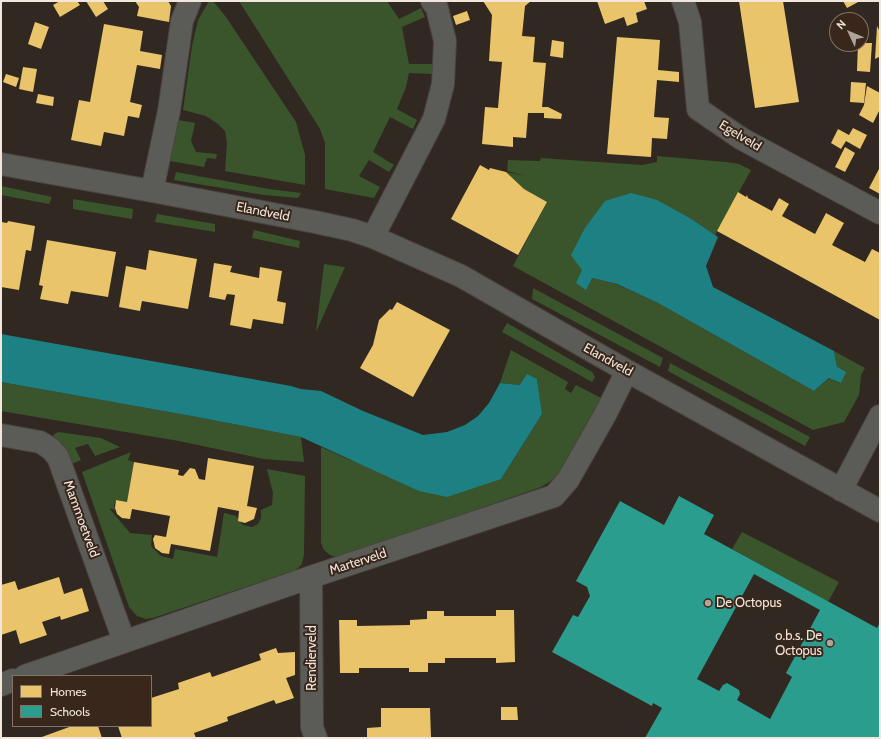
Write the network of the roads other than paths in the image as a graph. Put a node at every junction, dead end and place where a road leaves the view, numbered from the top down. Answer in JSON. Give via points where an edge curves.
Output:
{"nodes":[{"id":1,"x":190,"y":1,"type":"edge"},
{"id":2,"x":432,"y":1,"type":"edge"},
{"id":3,"x":683,"y":1,"type":"edge"},
{"id":4,"x":1,"y":164,"type":"edge"},
{"id":5,"x":152,"y":191,"type":"junction"},
{"id":6,"x":880,"y":213,"type":"edge"},
{"id":7,"x":372,"y":237,"type":"junction"},
{"id":8,"x":627,"y":371,"type":"junction"},
{"id":9,"x":880,"y":416,"type":"edge"},
{"id":10,"x":1,"y":435,"type":"edge"},
{"id":11,"x":841,"y":490,"type":"junction"},
{"id":12,"x":880,"y":511,"type":"edge"},
{"id":13,"x":311,"y":577,"type":"junction"},
{"id":14,"x":124,"y":641,"type":"junction"},
{"id":15,"x":28,"y":675,"type":"edge"},
{"id":16,"x":12,"y":680,"type":"edge"},
{"id":17,"x":1,"y":685,"type":"edge"},
{"id":18,"x":316,"y":738,"type":"edge"}],
"edges":[{"from":1,"to":5,"type":"street","via":[[182,21],[169,111]]},
{"from":2,"to":7,"type":"street","via":[[437,8],[445,41],[443,84],[434,119]]},
{"from":3,"to":6,"type":"street","name":"Egelveld","via":[[690,22],[698,109],[742,138]]},
{"from":4,"to":5,"type":"street","name":"Elandveld"},
{"from":5,"to":7,"type":"street","name":"Elandveld","via":[[352,230]]},
{"from":7,"to":8,"type":"street","name":"Elandveld","via":[[461,276]]},
{"from":8,"to":11,"type":"street","name":"Elandveld"},
{"from":8,"to":13,"type":"street","name":"Marterveld","via":[[568,480],[554,496]]},
{"from":9,"to":11,"type":"street"},
{"from":10,"to":14,"type":"street","name":"Mammoetveld","via":[[40,442],[58,457]]},
{"from":11,"to":12,"type":"street","name":"Elandveld"},
{"from":13,"to":14,"type":"street","name":"Marterveld"},
{"from":13,"to":18,"type":"street","name":"Rendierveld","via":[[312,727]]},
{"from":14,"to":15,"type":"street","name":"Marterveld"},
{"from":16,"to":17,"type":"street"}]}
